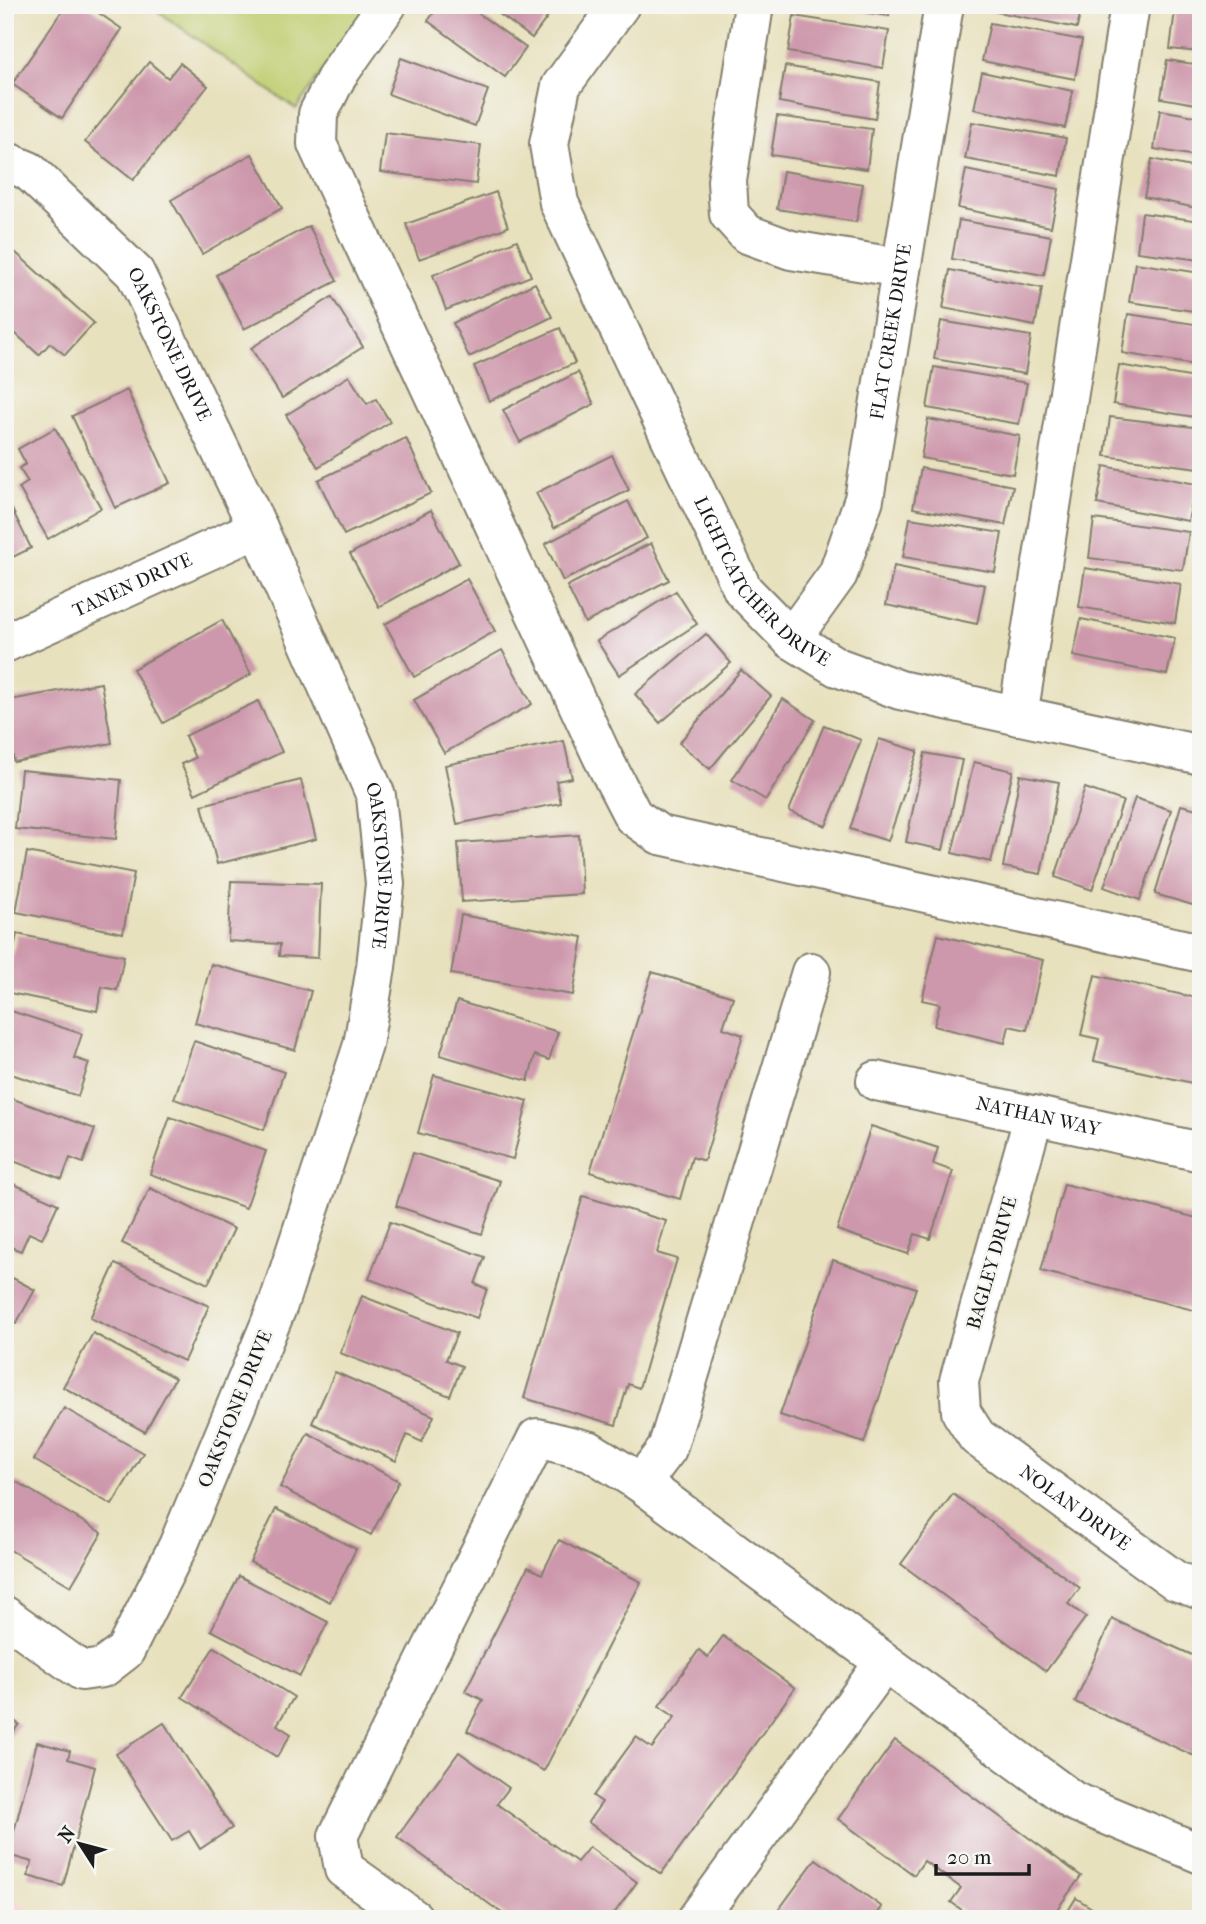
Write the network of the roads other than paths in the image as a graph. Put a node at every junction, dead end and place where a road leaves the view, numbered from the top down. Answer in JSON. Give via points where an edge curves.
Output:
{"nodes":[{"id":1,"x":387,"y":5,"type":"edge"},
{"id":2,"x":620,"y":5,"type":"edge"},
{"id":3,"x":754,"y":5,"type":"edge"},
{"id":4,"x":944,"y":5,"type":"edge"},
{"id":5,"x":1130,"y":5,"type":"edge"},
{"id":6,"x":5,"y":161,"type":"edge"},
{"id":7,"x":901,"y":268,"type":"junction"},
{"id":8,"x":258,"y":528,"type":"junction"},
{"id":9,"x":791,"y":639,"type":"junction"},
{"id":10,"x":5,"y":643,"type":"edge"},
{"id":11,"x":1018,"y":716,"type":"junction"},
{"id":12,"x":1201,"y":755,"type":"edge"},
{"id":13,"x":1201,"y":953,"type":"edge"},
{"id":14,"x":811,"y":972,"type":"dead end"},
{"id":15,"x":876,"y":1080,"type":"dead end"},
{"id":16,"x":1034,"y":1115,"type":"junction"},
{"id":17,"x":1201,"y":1152,"type":"edge"},
{"id":18,"x":961,"y":1412,"type":"joint"},
{"id":19,"x":641,"y":1483,"type":"junction"},
{"id":20,"x":1201,"y":1590,"type":"edge"},
{"id":21,"x":5,"y":1616,"type":"edge"},
{"id":22,"x":884,"y":1662,"type":"junction"},
{"id":23,"x":1201,"y":1854,"type":"edge"},
{"id":24,"x":414,"y":1919,"type":"edge"},
{"id":25,"x":697,"y":1919,"type":"edge"}],
"edges":[{"from":1,"to":13,"type":"street","via":[[337,76],[318,114],[317,144],[633,816],[660,835]]},
{"from":2,"to":9,"type":"street","name":"LIGHTCATCHER DRIVE","via":[[561,86],[549,144],[559,203],[743,590]]},
{"from":3,"to":7,"type":"street","via":[[727,181],[729,214],[747,234],[791,250]]},
{"from":4,"to":7,"type":"street","name":"FLAT CREEK DRIVE"},
{"from":5,"to":11,"type":"street"},
{"from":6,"to":8,"type":"street","name":"OAKSTONE DRIVE","via":[[29,172],[135,273]]},
{"from":7,"to":9,"type":"street","name":"FLAT CREEK DRIVE","via":[[864,499],[838,574]]},
{"from":8,"to":10,"type":"street","name":"TANEN DRIVE"},
{"from":8,"to":21,"type":"street","name":"OAKSTONE DRIVE","via":[[376,796],[385,884],[363,1045],[278,1305],[178,1546],[125,1651],[103,1668],[82,1671]]},
{"from":9,"to":11,"type":"street","name":"LIGHTCATCHER DRIVE","via":[[837,667],[900,690]]},
{"from":11,"to":12,"type":"street","name":"LIGHTCATCHER DRIVE"},
{"from":14,"to":19,"type":"street","via":[[667,1449]]},
{"from":15,"to":16,"type":"street","name":"NATHAN WAY"},
{"from":16,"to":17,"type":"street","name":"NATHAN WAY"},
{"from":16,"to":18,"type":"street","name":"BAGLEY DRIVE","via":[[959,1381]]},
{"from":18,"to":20,"type":"street","name":"NOLAN DRIVE","via":[[977,1437],[1176,1581]]},
{"from":19,"to":22,"type":"street"},
{"from":19,"to":24,"type":"street","via":[[590,1451],[537,1438],[338,1836],[344,1869]]},
{"from":22,"to":23,"type":"street","via":[[1073,1801]]},
{"from":22,"to":25,"type":"street"}]}
